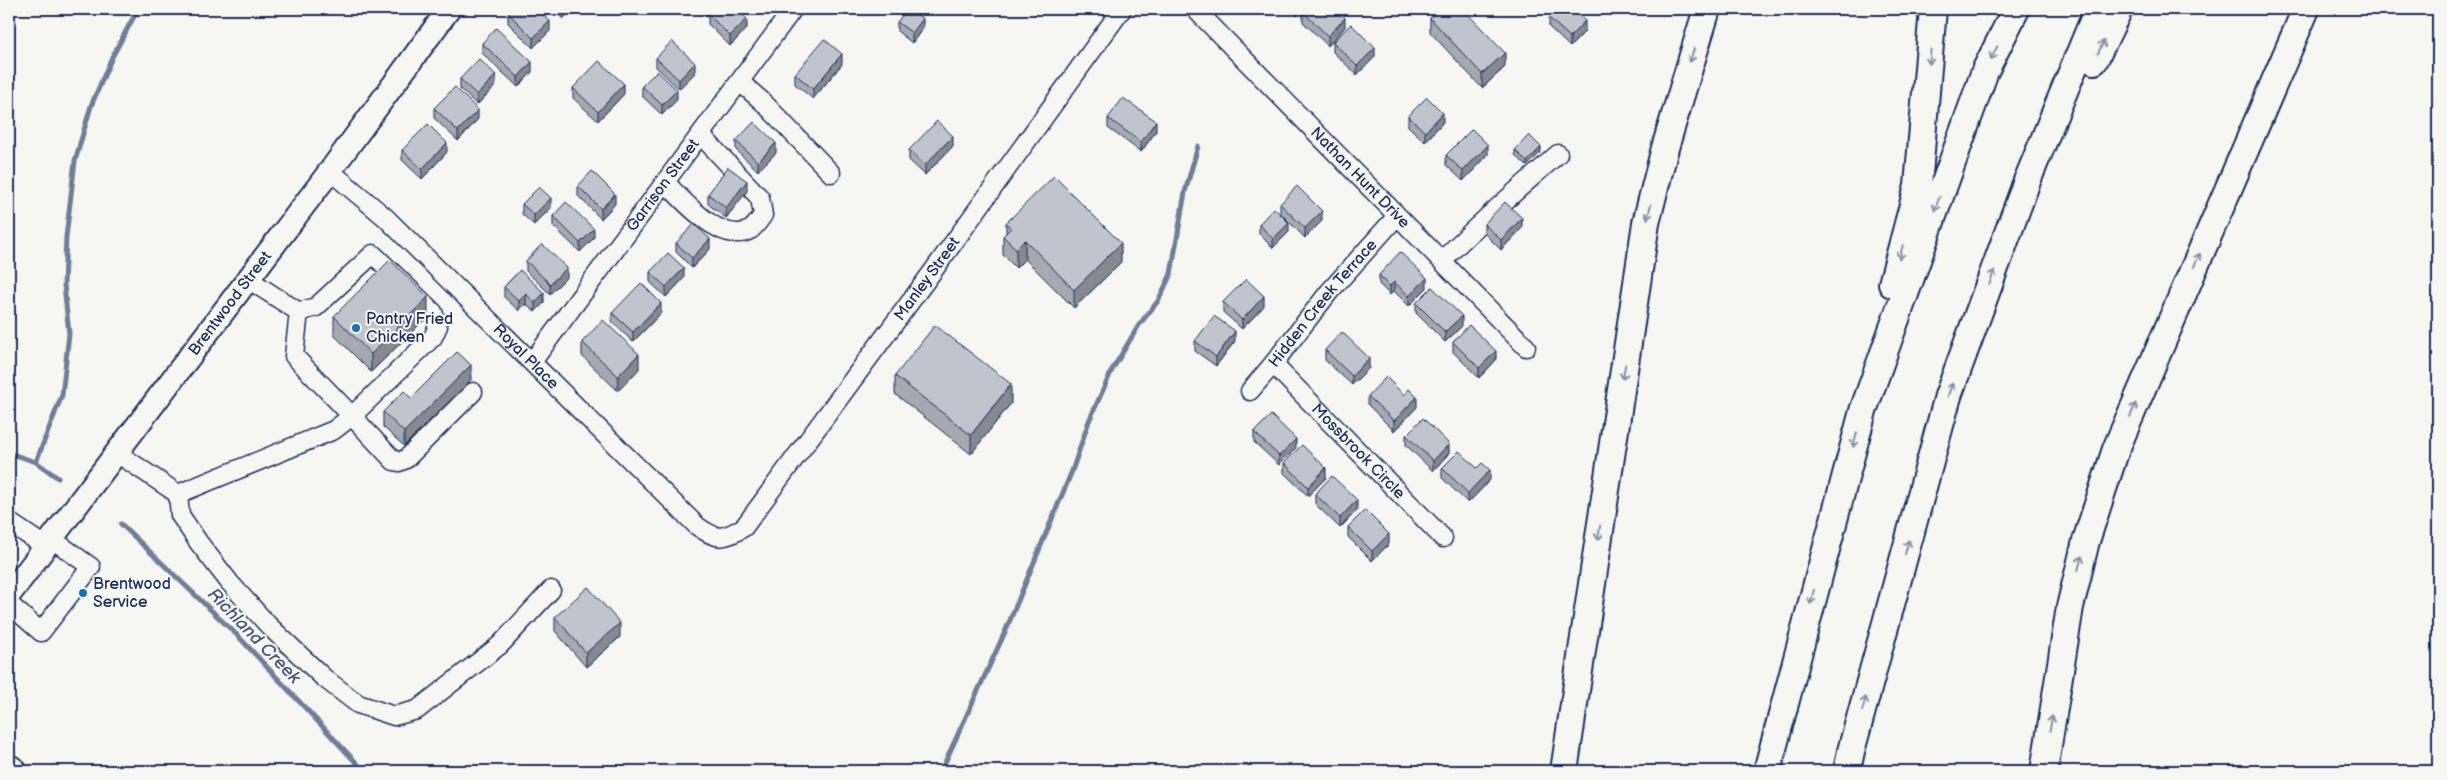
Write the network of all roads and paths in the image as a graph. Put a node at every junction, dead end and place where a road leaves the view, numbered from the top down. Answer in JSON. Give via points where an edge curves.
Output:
{"nodes":[{"id":1,"x":449,"y":9,"type":"edge"},
{"id":2,"x":793,"y":9,"type":"edge"},
{"id":3,"x":1122,"y":9,"type":"edge"},
{"id":4,"x":1195,"y":9,"type":"edge"},
{"id":5,"x":1707,"y":9,"type":"edge"},
{"id":6,"x":1933,"y":9,"type":"edge"},
{"id":7,"x":2016,"y":9,"type":"edge"},
{"id":8,"x":2098,"y":9,"type":"edge"},
{"id":9,"x":2119,"y":9,"type":"edge"},
{"id":10,"x":2306,"y":9,"type":"edge"},
{"id":11,"x":740,"y":82,"type":"junction"},
{"id":12,"x":701,"y":135,"type":"junction"},
{"id":13,"x":1558,"y":154,"type":"dead end"},
{"id":14,"x":330,"y":171,"type":"junction"},
{"id":15,"x":831,"y":173,"type":"dead end"},
{"id":16,"x":2027,"y":181,"type":"junction"},
{"id":17,"x":666,"y":183,"type":"junction"},
{"id":18,"x":1397,"y":216,"type":"junction"},
{"id":19,"x":1442,"y":261,"type":"junction"},
{"id":20,"x":248,"y":279,"type":"junction"},
{"id":21,"x":299,"y":312,"type":"junction"},
{"id":22,"x":1526,"y":347,"type":"dead end"},
{"id":23,"x":532,"y":362,"type":"junction"},
{"id":24,"x":1273,"y":364,"type":"junction"},
{"id":25,"x":1250,"y":391,"type":"dead end"},
{"id":26,"x":473,"y":392,"type":"dead end"},
{"id":27,"x":1862,"y":411,"type":"junction"},
{"id":28,"x":352,"y":416,"type":"junction"},
{"id":29,"x":117,"y":453,"type":"junction"},
{"id":30,"x":178,"y":494,"type":"junction"},
{"id":31,"x":9,"y":522,"type":"edge"},
{"id":32,"x":722,"y":537,"type":"joint"},
{"id":33,"x":1443,"y":538,"type":"dead end"},
{"id":34,"x":49,"y":543,"type":"junction"},
{"id":35,"x":551,"y":590,"type":"dead end"},
{"id":36,"x":9,"y":595,"type":"edge"},
{"id":37,"x":9,"y":604,"type":"edge"},
{"id":38,"x":1849,"y":761,"type":"edge"},
{"id":39,"x":1768,"y":764,"type":"edge"},
{"id":40,"x":9,"y":768,"type":"edge"},
{"id":41,"x":13,"y":771,"type":"edge"},
{"id":42,"x":1564,"y":771,"type":"edge"},
{"id":43,"x":2044,"y":771,"type":"edge"}],
"edges":[{"from":1,"to":14,"type":"main road","name":"Brentwood Street"},
{"from":2,"to":11,"type":"street","name":"Garrison Street"},
{"from":3,"to":32,"type":"street","name":"Manley Street","via":[[744,527]]},
{"from":4,"to":18,"type":"street","name":"Nathan Hunt Drive"},
{"from":5,"to":42,"type":"highway","one_way":true,"via":[[1646,223]]},
{"from":6,"to":27,"type":"highway","one_way":true,"via":[[1918,186]]},
{"from":7,"to":27,"type":"highway","one_way":true,"via":[[1985,71]]},
{"from":8,"to":16,"type":"highway"},
{"from":16,"to":9,"type":"highway","one_way":true,"via":[[2066,119]]},
{"from":43,"to":10,"type":"highway","one_way":true,"via":[[2070,607],[2086,541],[2116,449]]},
{"from":11,"to":12,"type":"street","name":"Garrison Street"},
{"from":11,"to":15,"type":"street"},
{"from":12,"to":17,"type":"street","name":"Garrison Street"},
{"from":12,"to":17,"type":"street","via":[[760,198],[763,215],[751,230],[732,234],[710,223]]},
{"from":13,"to":19,"type":"street","via":[[1473,228]]},
{"from":14,"to":20,"type":"main road","name":"Brentwood Street"},
{"from":14,"to":23,"type":"street","name":"Royal Place","via":[[385,217]]},
{"from":38,"to":16,"type":"highway","one_way":true,"via":[[1948,396]]},
{"from":17,"to":23,"type":"street","name":"Garrison Street"},
{"from":18,"to":19,"type":"street","name":"Nathan Hunt Drive"},
{"from":18,"to":24,"type":"street","name":"Hidden Creek Terrace","via":[[1329,292]]},
{"from":19,"to":22,"type":"street","name":"Nathan Hunt Drive"},
{"from":20,"to":21,"type":"street"},
{"from":20,"to":29,"type":"main road","name":"Brentwood Street"},
{"from":21,"to":28,"type":"street","via":[[294,356]]},
{"from":21,"to":28,"type":"street","via":[[316,307],[373,254],[436,317],[438,326],[433,337]]},
{"from":23,"to":32,"type":"street","name":"Royal Place","via":[[697,526],[713,537]]},
{"from":24,"to":25,"type":"street","name":"Hidden Creek Terrace"},
{"from":24,"to":33,"type":"street","name":"Mossbrook Circle"},
{"from":26,"to":28,"type":"street","via":[[406,460],[400,462],[394,461]]},
{"from":27,"to":39,"type":"highway","one_way":true},
{"from":28,"to":30,"type":"street","via":[[334,430]]},
{"from":29,"to":30,"type":"street"},
{"from":29,"to":34,"type":"main road","name":"Brentwood Street"},
{"from":30,"to":35,"type":"street","via":[[180,515],[199,543],[269,626],[324,678],[358,704],[394,716],[417,710],[500,645]]},
{"from":31,"to":34,"type":"street"},
{"from":34,"to":36,"type":"main road","name":"Brentwood Street"},
{"from":34,"to":37,"type":"street","via":[[91,567],[42,632]]},
{"from":40,"to":41,"type":"highway"}]}
